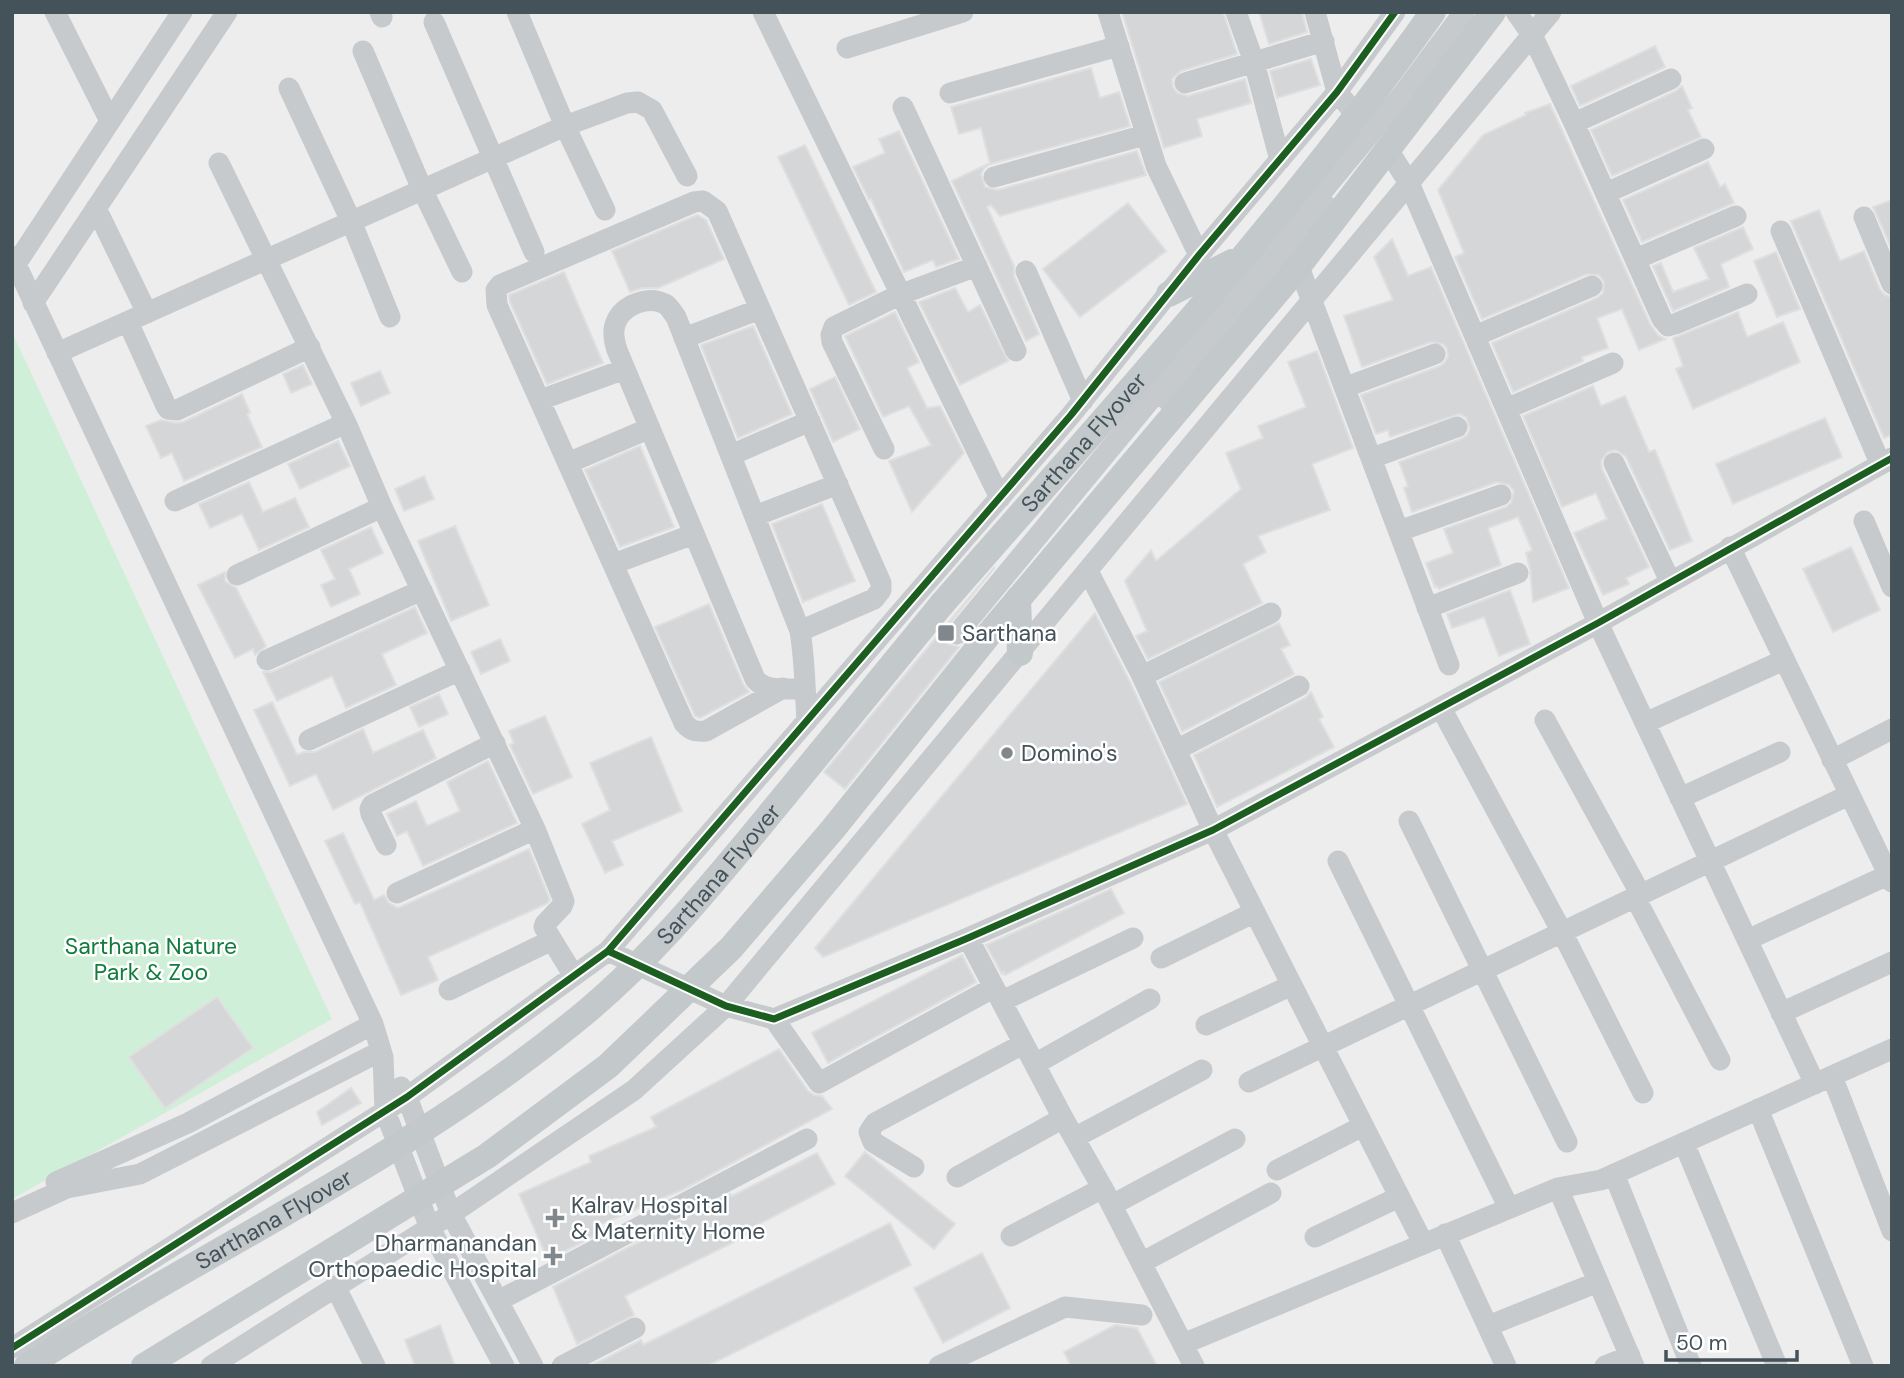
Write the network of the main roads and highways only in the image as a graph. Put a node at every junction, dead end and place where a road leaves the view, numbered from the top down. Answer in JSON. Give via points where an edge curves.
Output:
{"nodes":[{"id":1,"x":1433,"y":12,"type":"edge"},
{"id":2,"x":1493,"y":12,"type":"edge"},
{"id":3,"x":1243,"y":256,"type":"junction"},
{"id":4,"x":1169,"y":294,"type":"road end"},
{"id":5,"x":1015,"y":592,"type":"junction"},
{"id":6,"x":1020,"y":653,"type":"road end"},
{"id":7,"x":27,"y":1366,"type":"edge"},
{"id":8,"x":144,"y":1366,"type":"edge"}],
"edges":[{"from":1,"to":3,"type":"main road","name":"Sarthana Flyover","via":[[1357,116]]},
{"from":2,"to":5,"type":"main road","via":[[1299,267]]},
{"from":3,"to":4,"type":"main road"},
{"from":3,"to":7,"type":"main road","name":"Sarthana Flyover","bridge":true,"via":[[942,604],[700,899],[623,978],[570,1025],[461,1104],[306,1202]]},
{"from":5,"to":6,"type":"main road"},
{"from":5,"to":8,"type":"main road","bridge":true,"via":[[993,628],[732,948],[608,1066],[486,1156]]}]}
